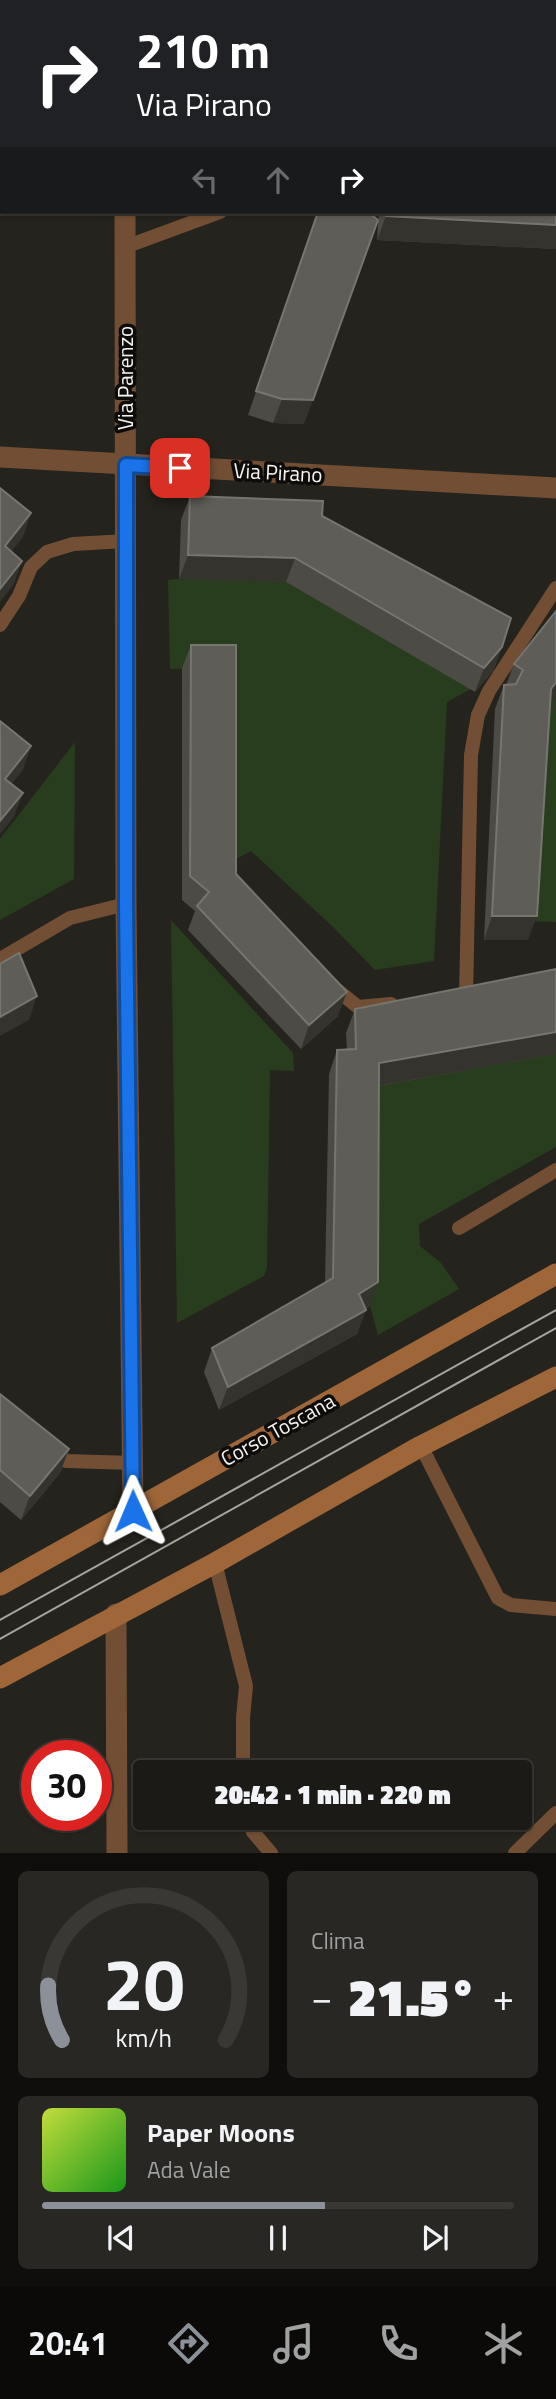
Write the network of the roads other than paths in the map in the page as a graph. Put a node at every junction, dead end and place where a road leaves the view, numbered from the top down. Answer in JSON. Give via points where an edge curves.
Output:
{"nodes":[{"id":1,"x":125,"y":214,"type":"edge"},
{"id":2,"x":215,"y":214,"type":"edge"},
{"id":3,"x":125,"y":247,"type":"junction"},
{"id":4,"x":0,"y":457,"type":"edge"},
{"id":5,"x":126,"y":465,"type":"junction"},
{"id":6,"x":556,"y":488,"type":"edge"},
{"id":7,"x":126,"y":541,"type":"junction"},
{"id":8,"x":556,"y":588,"type":"edge"},
{"id":9,"x":0,"y":625,"type":"edge"},
{"id":10,"x":126,"y":904,"type":"junction"},
{"id":11,"x":0,"y":959,"type":"edge"},
{"id":12,"x":320,"y":975,"type":"edge"},
{"id":13,"x":466,"y":997,"type":"edge"},
{"id":14,"x":412,"y":1002,"type":"edge"},
{"id":15,"x":556,"y":1170,"type":"edge"},
{"id":16,"x":459,"y":1228,"type":"dead end"},
{"id":17,"x":556,"y":1274,"type":"edge"},
{"id":18,"x":556,"y":1377,"type":"edge"},
{"id":19,"x":38,"y":1437,"type":"edge"},
{"id":20,"x":421,"y":1446,"type":"junction"},
{"id":21,"x":133,"y":1463,"type":"junction"},
{"id":22,"x":133,"y":1511,"type":"junction"},
{"id":23,"x":215,"y":1563,"type":"junction"},
{"id":24,"x":0,"y":1585,"type":"edge"},
{"id":25,"x":556,"y":1609,"type":"edge"},
{"id":26,"x":117,"y":1614,"type":"junction"},
{"id":27,"x":0,"y":1678,"type":"edge"},
{"id":28,"x":243,"y":1760,"type":"edge"},
{"id":29,"x":556,"y":1814,"type":"edge"},
{"id":30,"x":252,"y":1830,"type":"edge"},
{"id":31,"x":117,"y":1853,"type":"edge"},
{"id":32,"x":271,"y":1853,"type":"edge"},
{"id":33,"x":515,"y":1853,"type":"edge"}],
"edges":[{"from":1,"to":3,"type":"street","name":"Via Parenzo"},
{"from":2,"to":3,"type":"lane"},
{"from":3,"to":5,"type":"street","name":"Via Parenzo"},
{"from":4,"to":5,"type":"street","name":"Via Pirano"},
{"from":5,"to":6,"type":"street","name":"Via Pirano"},
{"from":5,"to":7,"type":"street","name":"Via Parenzo"},
{"from":7,"to":9,"type":"lane","via":[[73,544],[47,552],[31,567]]},
{"from":7,"to":10,"type":"street","name":"Via Parenzo"},
{"from":8,"to":13,"type":"lane","via":[[478,715],[471,755]]},
{"from":10,"to":11,"type":"lane","via":[[70,918]]},
{"from":10,"to":21,"type":"street","name":"Via Parenzo"},
{"from":12,"to":14,"type":"lane","via":[[358,1007]]},
{"from":15,"to":16,"type":"lane"},
{"from":17,"to":22,"type":"street","name":"Corso Toscana"},
{"from":18,"to":20,"type":"street"},
{"from":19,"to":21,"type":"lane","via":[[66,1461]]},
{"from":20,"to":23,"type":"street"},
{"from":20,"to":25,"type":"lane","via":[[498,1598],[511,1605]]},
{"from":21,"to":22,"type":"street","name":"Via Parenzo"},
{"from":22,"to":24,"type":"street","name":"Corso Toscana"},
{"from":23,"to":26,"type":"street"},
{"from":23,"to":28,"type":"lane","via":[[246,1686]]},
{"from":26,"to":27,"type":"street"},
{"from":26,"to":31,"type":"street"},
{"from":29,"to":33,"type":"lane"},
{"from":30,"to":32,"type":"lane"}]}
